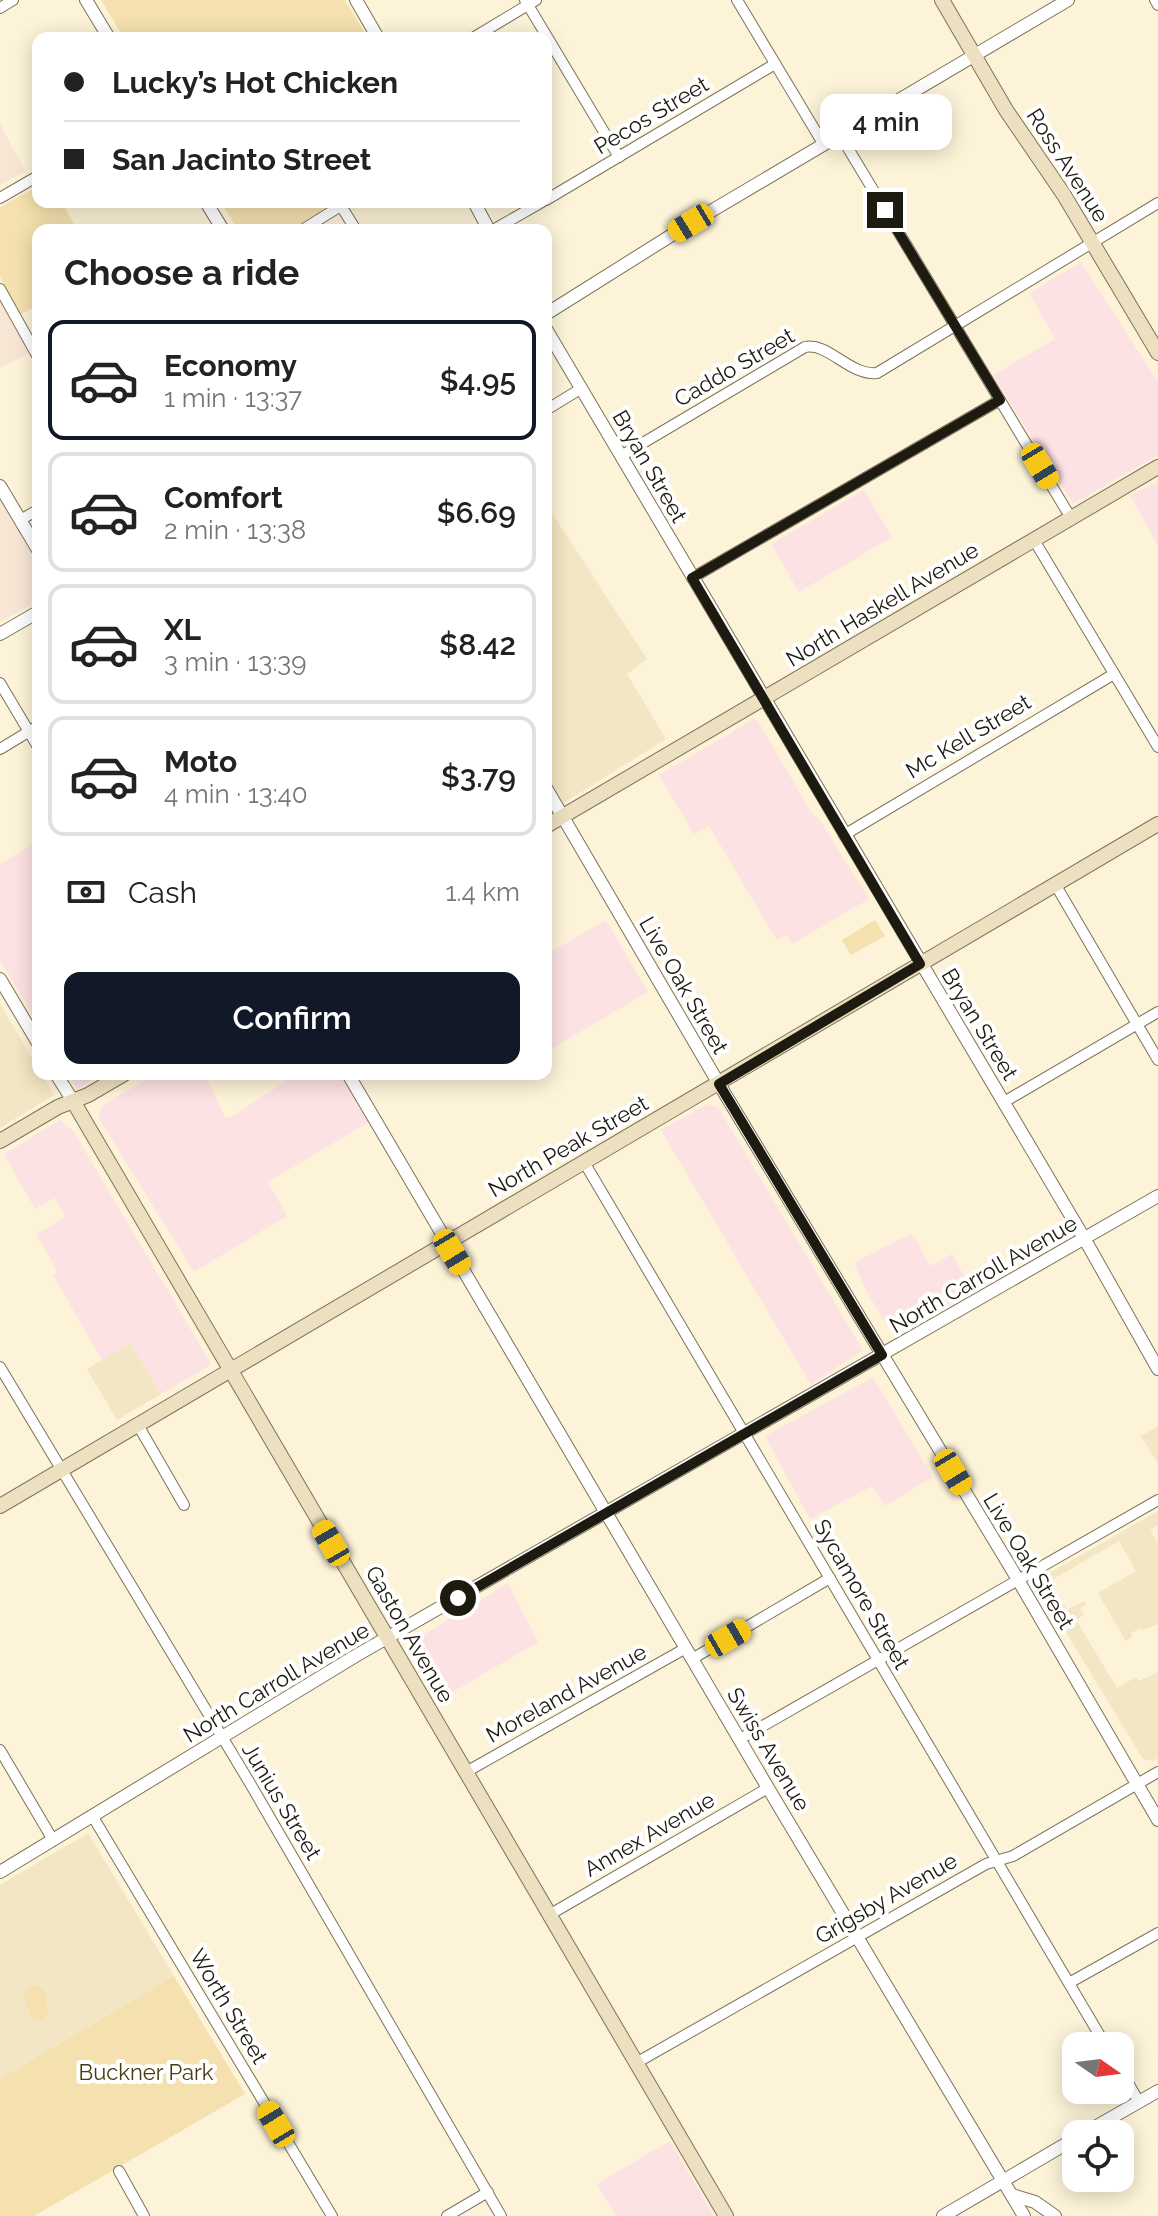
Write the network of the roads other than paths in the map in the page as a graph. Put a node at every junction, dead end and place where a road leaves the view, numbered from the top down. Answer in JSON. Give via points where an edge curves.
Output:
{"nodes":[{"id":1,"x":13,"y":0,"type":"edge"},
{"id":2,"x":86,"y":0,"type":"edge"},
{"id":3,"x":356,"y":0,"type":"edge"},
{"id":4,"x":737,"y":0,"type":"edge"},
{"id":5,"x":942,"y":0,"type":"edge"},
{"id":6,"x":1068,"y":0,"type":"edge"},
{"id":7,"x":1155,"y":0,"type":"edge"},
{"id":8,"x":530,"y":2,"type":"edge"},
{"id":9,"x":1158,"y":5,"type":"edge"},
{"id":10,"x":0,"y":8,"type":"edge"},
{"id":11,"x":105,"y":32,"type":"edge"},
{"id":12,"x":375,"y":32,"type":"edge"},
{"id":13,"x":482,"y":32,"type":"edge"},
{"id":14,"x":547,"y":32,"type":"edge"},
{"id":15,"x":552,"y":40,"type":"edge"},
{"id":16,"x":975,"y":57,"type":"junction"},
{"id":17,"x":775,"y":64,"type":"junction"},
{"id":18,"x":840,"y":135,"type":"junction"},
{"id":19,"x":824,"y":145,"type":"junction"},
{"id":20,"x":619,"y":157,"type":"junction"},
{"id":21,"x":32,"y":179,"type":"edge"},
{"id":22,"x":552,"y":196,"type":"edge"},
{"id":23,"x":0,"y":198,"type":"edge"},
{"id":24,"x":1158,"y":203,"type":"edge"},
{"id":25,"x":338,"y":208,"type":"edge"},
{"id":26,"x":531,"y":208,"type":"edge"},
{"id":27,"x":312,"y":224,"type":"edge"},
{"id":28,"x":502,"y":224,"type":"edge"},
{"id":29,"x":1093,"y":243,"type":"junction"},
{"id":30,"x":0,"y":289,"type":"edge"},
{"id":31,"x":552,"y":310,"type":"edge"},
{"id":32,"x":954,"y":325,"type":"junction"},
{"id":33,"x":552,"y":339,"type":"edge"},
{"id":34,"x":32,"y":346,"type":"edge"},
{"id":35,"x":1158,"y":353,"type":"edge"},
{"id":36,"x":582,"y":388,"type":"junction"},
{"id":37,"x":1000,"y":400,"type":"junction"},
{"id":38,"x":552,"y":406,"type":"edge"},
{"id":39,"x":621,"y":456,"type":"junction"},
{"id":40,"x":1158,"y":467,"type":"edge"},
{"id":41,"x":0,"y":486,"type":"edge"},
{"id":42,"x":32,"y":513,"type":"edge"},
{"id":43,"x":1071,"y":518,"type":"junction"},
{"id":44,"x":20,"y":520,"type":"junction"},
{"id":45,"x":32,"y":540,"type":"edge"},
{"id":46,"x":1034,"y":540,"type":"junction"},
{"id":47,"x":692,"y":578,"type":"junction"},
{"id":48,"x":32,"y":615,"type":"edge"},
{"id":49,"x":0,"y":634,"type":"edge"},
{"id":50,"x":1114,"y":674,"type":"junction"},
{"id":51,"x":0,"y":683,"type":"edge"},
{"id":52,"x":764,"y":699,"type":"junction"},
{"id":53,"x":32,"y":726,"type":"edge"},
{"id":54,"x":32,"y":730,"type":"edge"},
{"id":55,"x":1158,"y":747,"type":"edge"},
{"id":56,"x":0,"y":749,"type":"edge"},
{"id":57,"x":552,"y":798,"type":"edge"},
{"id":58,"x":563,"y":816,"type":"junction"},
{"id":59,"x":552,"y":822,"type":"edge"},
{"id":60,"x":1158,"y":824,"type":"edge"},
{"id":61,"x":844,"y":835,"type":"junction"},
{"id":62,"x":1055,"y":884,"type":"junction"},
{"id":63,"x":920,"y":964,"type":"junction"},
{"id":64,"x":0,"y":979,"type":"edge"},
{"id":65,"x":1158,"y":1012,"type":"edge"},
{"id":66,"x":1137,"y":1024,"type":"junction"},
{"id":67,"x":32,"y":1033,"type":"edge"},
{"id":68,"x":1158,"y":1060,"type":"edge"},
{"id":69,"x":60,"y":1080,"type":"edge"},
{"id":70,"x":113,"y":1080,"type":"edge"},
{"id":71,"x":352,"y":1080,"type":"edge"},
{"id":72,"x":719,"y":1084,"type":"junction"},
{"id":73,"x":73,"y":1101,"type":"junction"},
{"id":74,"x":1004,"y":1102,"type":"junction"},
{"id":75,"x":0,"y":1141,"type":"edge"},
{"id":76,"x":584,"y":1162,"type":"junction"},
{"id":77,"x":1158,"y":1196,"type":"edge"},
{"id":78,"x":1084,"y":1238,"type":"junction"},
{"id":79,"x":447,"y":1243,"type":"junction"},
{"id":80,"x":1154,"y":1354,"type":"edge"},
{"id":81,"x":882,"y":1355,"type":"junction"},
{"id":82,"x":0,"y":1367,"type":"edge"},
{"id":83,"x":1158,"y":1369,"type":"edge"},
{"id":84,"x":230,"y":1370,"type":"junction"},
{"id":85,"x":138,"y":1425,"type":"junction"},
{"id":86,"x":744,"y":1434,"type":"junction"},
{"id":87,"x":61,"y":1470,"type":"junction"},
{"id":88,"x":1158,"y":1500,"type":"edge"},
{"id":89,"x":184,"y":1505,"type":"dead end"},
{"id":90,"x":0,"y":1506,"type":"edge"},
{"id":91,"x":607,"y":1514,"type":"junction"},
{"id":92,"x":830,"y":1578,"type":"junction"},
{"id":93,"x":1018,"y":1580,"type":"junction"},
{"id":94,"x":387,"y":1638,"type":"junction"},
{"id":95,"x":689,"y":1654,"type":"junction"},
{"id":96,"x":878,"y":1662,"type":"junction"},
{"id":97,"x":222,"y":1738,"type":"junction"},
{"id":98,"x":740,"y":1739,"type":"junction"},
{"id":99,"x":0,"y":1750,"type":"edge"},
{"id":100,"x":466,"y":1772,"type":"junction"},
{"id":101,"x":1158,"y":1772,"type":"edge"},
{"id":102,"x":1138,"y":1784,"type":"junction"},
{"id":103,"x":768,"y":1788,"type":"junction"},
{"id":104,"x":93,"y":1817,"type":"junction"},
{"id":105,"x":1158,"y":1820,"type":"edge"},
{"id":106,"x":53,"y":1840,"type":"junction"},
{"id":107,"x":998,"y":1861,"type":"junction"},
{"id":108,"x":0,"y":1872,"type":"edge"},
{"id":109,"x":549,"y":1915,"type":"junction"},
{"id":110,"x":1158,"y":1933,"type":"edge"},
{"id":111,"x":859,"y":1937,"type":"junction"},
{"id":112,"x":1069,"y":1983,"type":"junction"},
{"id":113,"x":1098,"y":2032,"type":"edge"},
{"id":114,"x":636,"y":2063,"type":"junction"},
{"id":115,"x":1134,"y":2093,"type":"edge"},
{"id":116,"x":1156,"y":2097,"type":"edge"},
{"id":117,"x":1139,"y":2102,"type":"junction"},
{"id":118,"x":1108,"y":2120,"type":"edge"},
{"id":119,"x":1062,"y":2146,"type":"edge"},
{"id":120,"x":119,"y":2171,"type":"dead end"},
{"id":121,"x":1002,"y":2180,"type":"junction"},
{"id":122,"x":488,"y":2192,"type":"junction"},
{"id":123,"x":1012,"y":2195,"type":"junction"},
{"id":124,"x":144,"y":2216,"type":"edge"},
{"id":125,"x":332,"y":2216,"type":"edge"},
{"id":126,"x":447,"y":2216,"type":"edge"},
{"id":127,"x":501,"y":2216,"type":"edge"},
{"id":128,"x":726,"y":2216,"type":"edge"},
{"id":129,"x":943,"y":2216,"type":"edge"},
{"id":130,"x":1024,"y":2216,"type":"edge"},
{"id":131,"x":1055,"y":2216,"type":"edge"}],
"edges":[{"from":1,"to":10,"type":"street"},
{"from":2,"to":11,"type":"street"},
{"from":3,"to":12,"type":"street"},
{"from":4,"to":17,"type":"street"},
{"from":5,"to":16,"type":"main road","name":"Ross Avenue"},
{"from":6,"to":16,"type":"street"},
{"from":7,"to":9,"type":"street"},
{"from":8,"to":13,"type":"street"},
{"from":8,"to":14,"type":"street"},
{"from":15,"to":20,"type":"street"},
{"from":16,"to":18,"type":"street"},
{"from":16,"to":29,"type":"main road","name":"Ross Avenue"},
{"from":17,"to":19,"type":"street"},
{"from":17,"to":20,"type":"street","name":"Pecos Street"},
{"from":18,"to":19,"type":"street"},
{"from":18,"to":32,"type":"street"},
{"from":19,"to":31,"type":"street"},
{"from":20,"to":22,"type":"street","name":"Pecos Street"},
{"from":21,"to":23,"type":"street"},
{"from":24,"to":29,"type":"street","name":"Caddo Street"},
{"from":25,"to":27,"type":"street"},
{"from":26,"to":28,"type":"street","name":"Pecos Street"},
{"from":29,"to":32,"type":"street","name":"Caddo Street"},
{"from":29,"to":35,"type":"main road","name":"Ross Avenue"},
{"from":30,"to":34,"type":"street"},
{"from":32,"to":37,"type":"street"},
{"from":32,"to":39,"type":"street","name":"Caddo Street","via":[[877,373],[805,347]]},
{"from":33,"to":36,"type":"street","name":"Bryan Street"},
{"from":36,"to":38,"type":"street"},
{"from":36,"to":39,"type":"street","name":"Bryan Street"},
{"from":37,"to":43,"type":"street"},
{"from":37,"to":47,"type":"street"},
{"from":39,"to":47,"type":"street","name":"Bryan Street"},
{"from":40,"to":43,"type":"main road","name":"North Haskell Avenue"},
{"from":41,"to":44,"type":"street"},
{"from":42,"to":44,"type":"street"},
{"from":43,"to":46,"type":"main road","name":"North Haskell Avenue"},
{"from":44,"to":45,"type":"street"},
{"from":46,"to":50,"type":"street"},
{"from":46,"to":52,"type":"main road","name":"North Haskell Avenue"},
{"from":47,"to":52,"type":"street","name":"Bryan Street"},
{"from":48,"to":49,"type":"street"},
{"from":50,"to":55,"type":"street"},
{"from":50,"to":61,"type":"street","name":"Mc Kell Street"},
{"from":51,"to":53,"type":"street"},
{"from":52,"to":58,"type":"main road","name":"North Haskell Avenue"},
{"from":52,"to":61,"type":"street","name":"Bryan Street"},
{"from":54,"to":56,"type":"street"},
{"from":57,"to":58,"type":"street","name":"Live Oak Street"},
{"from":58,"to":59,"type":"main road","name":"North Haskell Avenue"},
{"from":58,"to":72,"type":"street","name":"Live Oak Street"},
{"from":60,"to":62,"type":"main road","name":"North Peak Street"},
{"from":61,"to":63,"type":"street","name":"Bryan Street"},
{"from":62,"to":63,"type":"main road","name":"North Peak Street"},
{"from":62,"to":66,"type":"street"},
{"from":63,"to":72,"type":"main road","name":"North Peak Street"},
{"from":63,"to":74,"type":"street","name":"Bryan Street"},
{"from":64,"to":67,"type":"street"},
{"from":65,"to":66,"type":"street"},
{"from":66,"to":68,"type":"street"},
{"from":66,"to":74,"type":"street"},
{"from":69,"to":73,"type":"street","name":"Gaston Avenue"},
{"from":70,"to":73,"type":"main road"},
{"from":71,"to":79,"type":"street","name":"Swiss Avenue"},
{"from":72,"to":76,"type":"main road","name":"North Peak Street"},
{"from":72,"to":81,"type":"street","name":"Live Oak Street"},
{"from":73,"to":75,"type":"main road"},
{"from":73,"to":84,"type":"main road","name":"Gaston Avenue"},
{"from":74,"to":78,"type":"street","name":"Bryan Street"},
{"from":76,"to":79,"type":"main road","name":"North Peak Street"},
{"from":76,"to":86,"type":"street","name":"Sycamore Street"},
{"from":77,"to":78,"type":"street","name":"North Carroll Avenue"},
{"from":78,"to":80,"type":"street","name":"Bryan Street"},
{"from":78,"to":81,"type":"street","name":"North Carroll Avenue"},
{"from":79,"to":84,"type":"main road","name":"North Peak Street"},
{"from":79,"to":91,"type":"street","name":"Swiss Avenue"},
{"from":80,"to":83,"type":"street","name":"Bryan Street"},
{"from":81,"to":86,"type":"street","name":"North Carroll Avenue"},
{"from":81,"to":93,"type":"street","name":"Live Oak Street"},
{"from":82,"to":87,"type":"street","name":"Junius Street"},
{"from":84,"to":85,"type":"main road","name":"North Peak Street"},
{"from":84,"to":94,"type":"main road","name":"Gaston Avenue"},
{"from":85,"to":87,"type":"main road","name":"North Peak Street"},
{"from":85,"to":89,"type":"street"},
{"from":86,"to":91,"type":"street","name":"North Carroll Avenue"},
{"from":86,"to":92,"type":"street","name":"Sycamore Street"},
{"from":87,"to":90,"type":"main road","name":"North Peak Street"},
{"from":87,"to":97,"type":"street","name":"Junius Street"},
{"from":88,"to":93,"type":"street"},
{"from":91,"to":94,"type":"street","name":"North Carroll Avenue"},
{"from":91,"to":95,"type":"street","name":"Swiss Avenue"},
{"from":92,"to":95,"type":"street","name":"Moreland Avenue"},
{"from":92,"to":96,"type":"street","name":"Sycamore Street"},
{"from":93,"to":96,"type":"street"},
{"from":93,"to":102,"type":"street","name":"Live Oak Street"},
{"from":94,"to":97,"type":"street","name":"North Carroll Avenue"},
{"from":94,"to":100,"type":"main road","name":"Gaston Avenue"},
{"from":95,"to":98,"type":"street","name":"Swiss Avenue"},
{"from":95,"to":100,"type":"street","name":"Moreland Avenue"},
{"from":96,"to":98,"type":"street"},
{"from":96,"to":107,"type":"street","name":"Sycamore Street"},
{"from":97,"to":104,"type":"street","name":"North Carroll Avenue"},
{"from":97,"to":122,"type":"street","name":"Junius Street"},
{"from":98,"to":103,"type":"street","name":"Swiss Avenue"},
{"from":99,"to":106,"type":"street"},
{"from":100,"to":109,"type":"main road","name":"Gaston Avenue"},
{"from":101,"to":102,"type":"street","name":"Grigsby Avenue"},
{"from":102,"to":105,"type":"street","name":"Live Oak Street"},
{"from":102,"to":107,"type":"street","name":"Grigsby Avenue"},
{"from":103,"to":109,"type":"street","name":"Annex Avenue"},
{"from":103,"to":111,"type":"street","name":"Swiss Avenue"},
{"from":104,"to":106,"type":"street","name":"North Carroll Avenue"},
{"from":104,"to":125,"type":"street","name":"Worth Street"},
{"from":106,"to":108,"type":"street","name":"North Carroll Avenue"},
{"from":107,"to":111,"type":"street","name":"Grigsby Avenue"},
{"from":107,"to":112,"type":"street","name":"Sycamore Street"},
{"from":109,"to":114,"type":"main road","name":"Gaston Avenue"},
{"from":110,"to":112,"type":"street"},
{"from":111,"to":114,"type":"street","name":"Grigsby Avenue"},
{"from":111,"to":121,"type":"street","name":"Swiss Avenue"},
{"from":112,"to":113,"type":"street","name":"Sycamore Street"},
{"from":114,"to":128,"type":"main road","name":"Gaston Avenue"},
{"from":115,"to":117,"type":"street"},
{"from":116,"to":117,"type":"street"},
{"from":117,"to":118,"type":"street"},
{"from":119,"to":121,"type":"street"},
{"from":120,"to":124,"type":"street"},
{"from":121,"to":123,"type":"street","name":"Swiss Avenue"},
{"from":121,"to":129,"type":"street"},
{"from":122,"to":126,"type":"street"},
{"from":122,"to":127,"type":"street","name":"Junius Street"},
{"from":123,"to":130,"type":"street","name":"Swiss Avenue"},
{"from":123,"to":131,"type":"street"}]}
